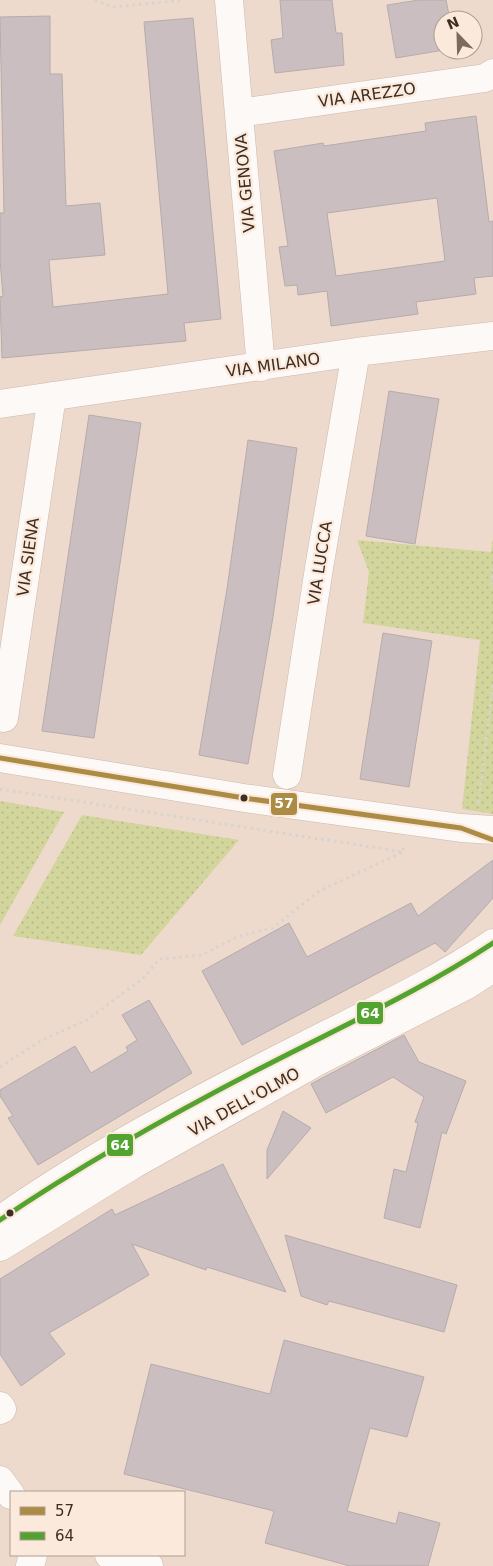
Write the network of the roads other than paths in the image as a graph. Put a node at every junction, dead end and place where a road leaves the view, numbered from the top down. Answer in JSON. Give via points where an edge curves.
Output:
{"nodes":[{"id":1,"x":230,"y":0,"type":"edge"},
{"id":2,"x":493,"y":72,"type":"edge"},
{"id":3,"x":239,"y":113,"type":"junction"},
{"id":4,"x":493,"y":336,"type":"edge"},
{"id":5,"x":356,"y":352,"type":"junction"},
{"id":6,"x":261,"y":366,"type":"junction"},
{"id":7,"x":52,"y":396,"type":"junction"},
{"id":8,"x":0,"y":404,"type":"edge"},
{"id":9,"x":4,"y":718,"type":"dead end"},
{"id":10,"x":0,"y":758,"type":"edge"},
{"id":11,"x":287,"y":775,"type":"dead end"},
{"id":12,"x":461,"y":828,"type":"junction"},
{"id":13,"x":493,"y":830,"type":"edge"},
{"id":14,"x":493,"y":840,"type":"edge"},
{"id":15,"x":493,"y":943,"type":"edge"},
{"id":16,"x":493,"y":968,"type":"edge"},
{"id":17,"x":0,"y":1220,"type":"edge"},
{"id":18,"x":0,"y":1246,"type":"edge"},
{"id":19,"x":0,"y":1406,"type":"edge"},
{"id":20,"x":0,"y":1410,"type":"edge"},
{"id":21,"x":0,"y":1480,"type":"edge"},
{"id":22,"x":10,"y":1494,"type":"edge"},
{"id":23,"x":113,"y":1556,"type":"edge"},
{"id":24,"x":149,"y":1566,"type":"edge"}],
"edges":[{"from":1,"to":3,"type":"street","name":"VIA GENOVA"},
{"from":2,"to":3,"type":"street","name":"VIA AREZZO","via":[[485,78]]},
{"from":3,"to":6,"type":"street","name":"VIA GENOVA"},
{"from":4,"to":5,"type":"street","name":"VIA MILANO"},
{"from":5,"to":6,"type":"street","name":"VIA MILANO"},
{"from":5,"to":11,"type":"street","name":"VIA LUCCA"},
{"from":6,"to":7,"type":"street","name":"VIA MILANO"},
{"from":7,"to":8,"type":"street","name":"VIA MILANO"},
{"from":7,"to":9,"type":"street","name":"VIA SIENA"},
{"from":10,"to":12,"type":"street","via":[[244,798]]},
{"from":12,"to":13,"type":"street"},
{"from":12,"to":14,"type":"street"},
{"from":15,"to":17,"type":"street","name":"VIA DELL'OLMO","via":[[400,997],[238,1079],[97,1158]]},
{"from":16,"to":18,"type":"street","name":"VIA DELL'OLMO","via":[[134,1164]]},
{"from":19,"to":20,"type":"street"},
{"from":21,"to":22,"type":"street"},
{"from":23,"to":24,"type":"street"}]}
